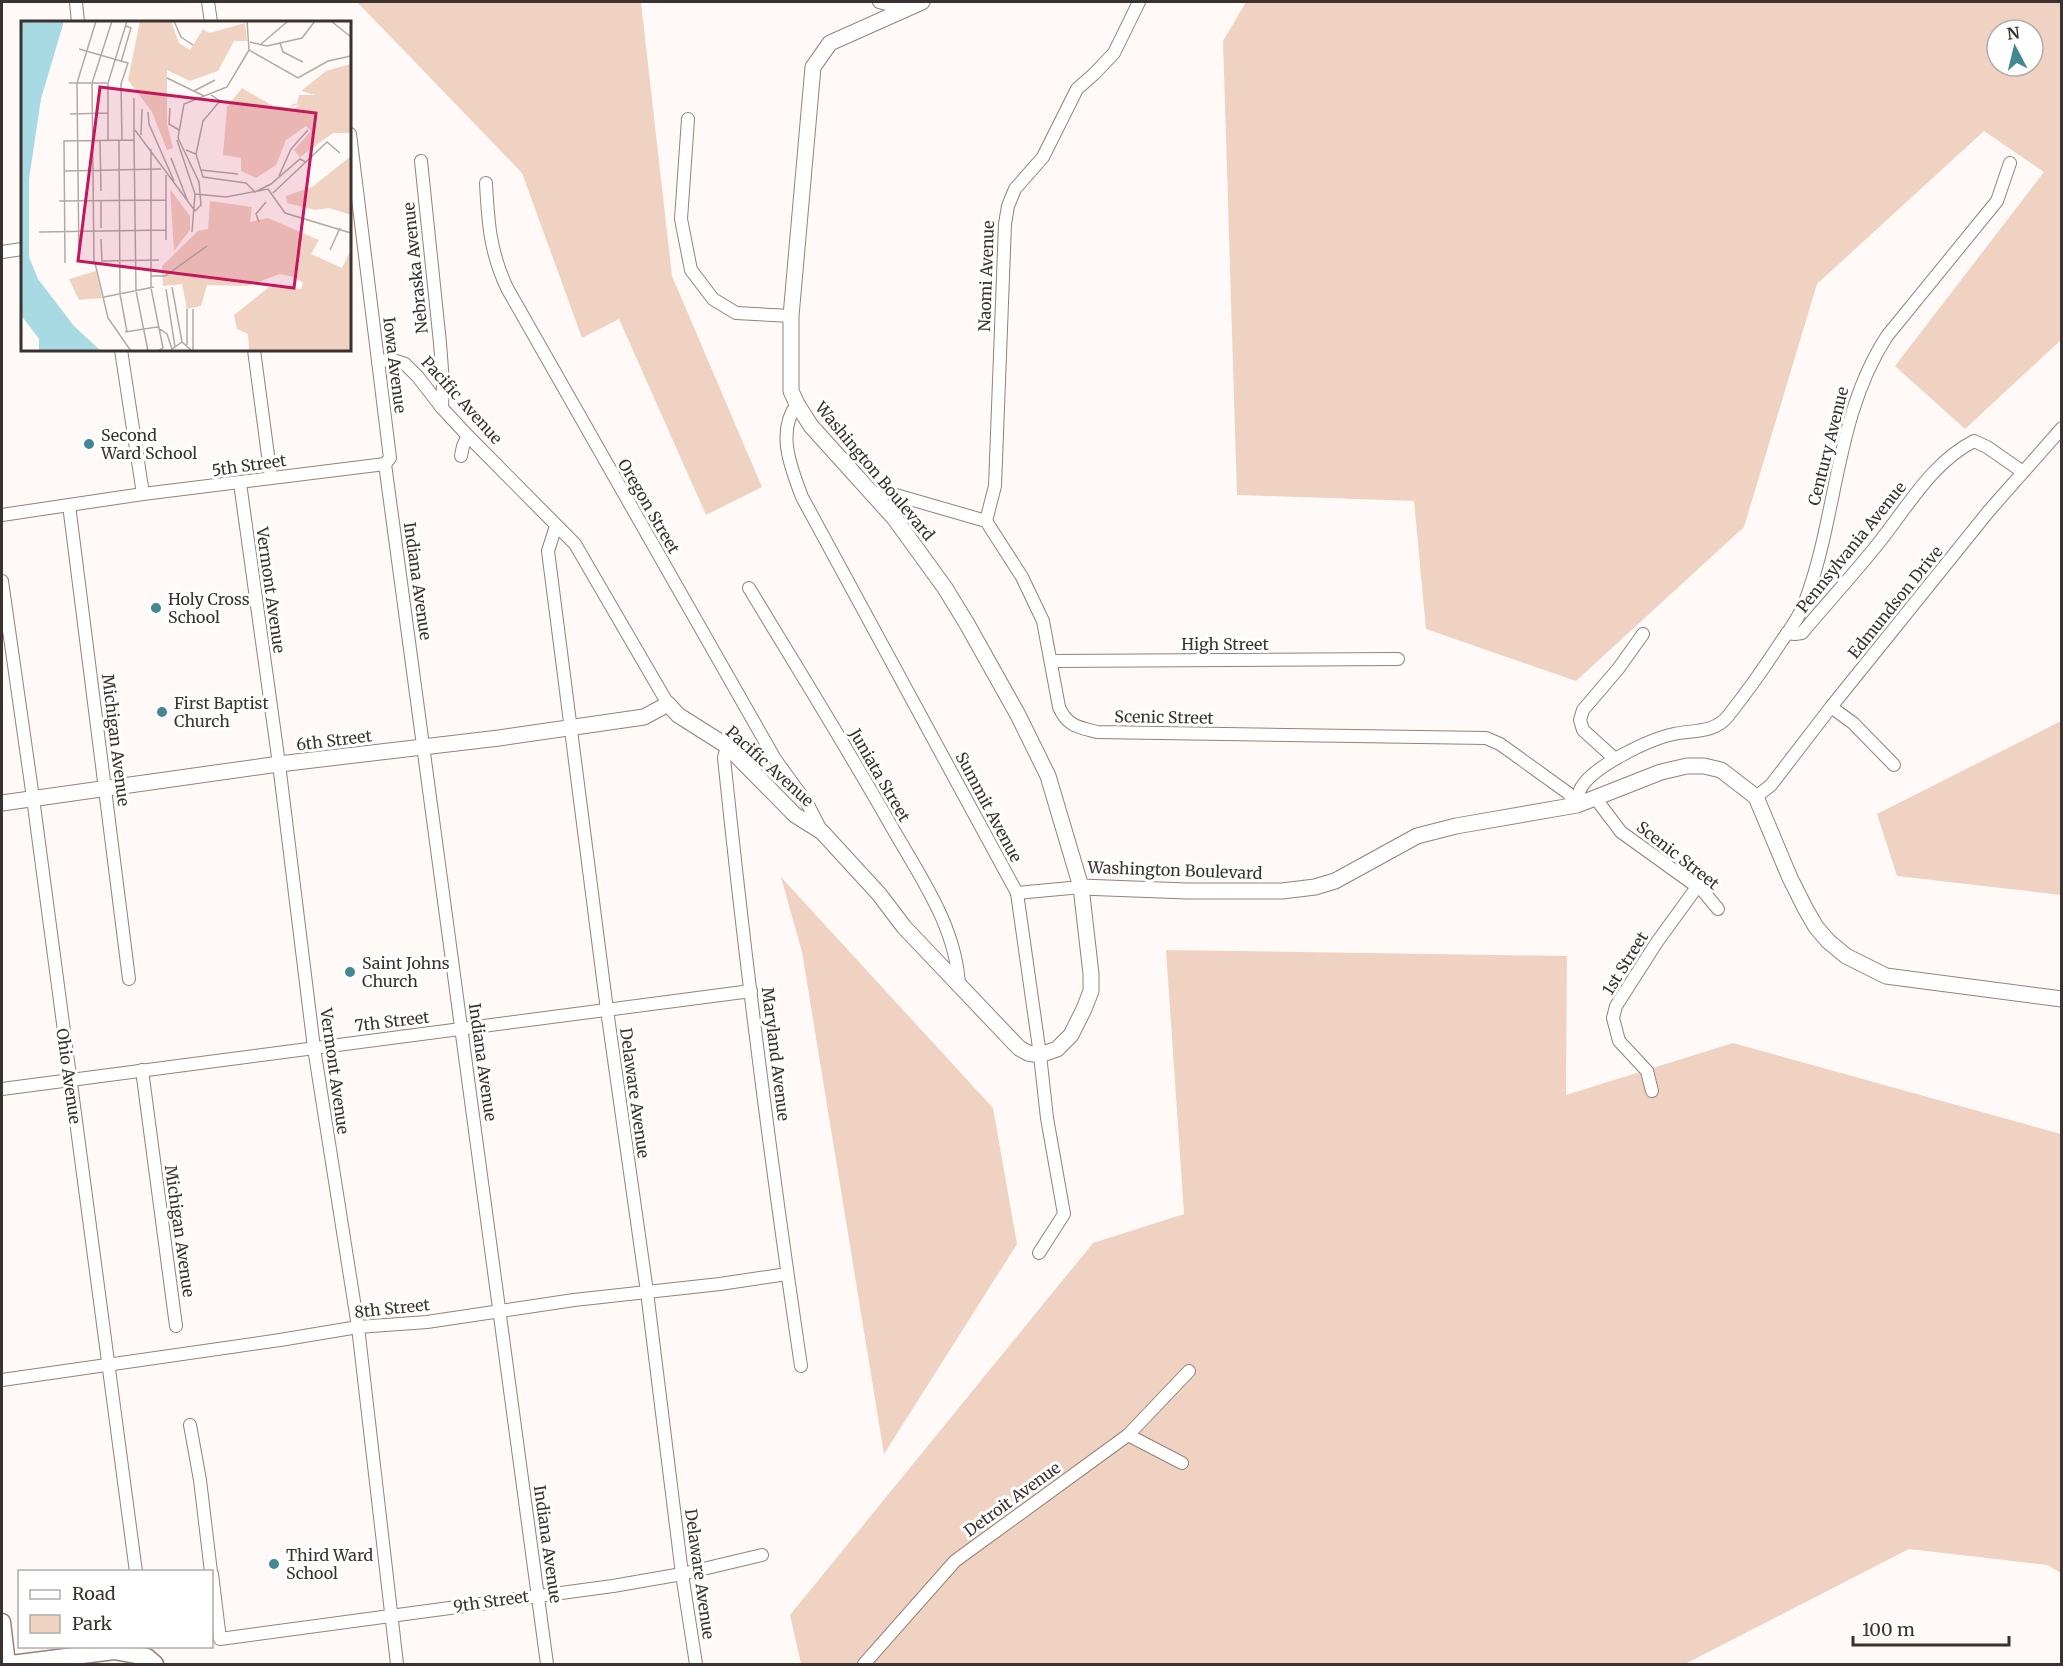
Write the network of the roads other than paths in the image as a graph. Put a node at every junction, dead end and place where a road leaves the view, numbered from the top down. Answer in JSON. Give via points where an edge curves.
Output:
{"nodes":[{"id":1,"x":76,"y":2,"type":"edge"},
{"id":2,"x":208,"y":2,"type":"edge"},
{"id":3,"x":879,"y":2,"type":"edge"},
{"id":4,"x":922,"y":2,"type":"edge"},
{"id":5,"x":1139,"y":2,"type":"edge"},
{"id":6,"x":905,"y":9,"type":"junction"},
{"id":7,"x":78,"y":21,"type":"edge"},
{"id":8,"x":210,"y":21,"type":"edge"},
{"id":9,"x":688,"y":119,"type":"dead end"},
{"id":10,"x":351,"y":150,"type":"edge"},
{"id":11,"x":421,"y":161,"type":"dead end"},
{"id":12,"x":2010,"y":164,"type":"dead end"},
{"id":13,"x":486,"y":183,"type":"dead end"},
{"id":14,"x":354,"y":196,"type":"edge"},
{"id":15,"x":21,"y":249,"type":"edge"},
{"id":16,"x":2,"y":252,"type":"edge"},
{"id":17,"x":791,"y":316,"type":"junction"},
{"id":18,"x":121,"y":351,"type":"edge"},
{"id":19,"x":254,"y":351,"type":"edge"},
{"id":20,"x":378,"y":361,"type":"junction"},
{"id":21,"x":796,"y":404,"type":"junction"},
{"id":22,"x":442,"y":408,"type":"junction"},
{"id":23,"x":2061,"y":428,"type":"edge"},
{"id":24,"x":468,"y":436,"type":"junction"},
{"id":25,"x":461,"y":456,"type":"dead end"},
{"id":26,"x":388,"y":461,"type":"junction"},
{"id":27,"x":2023,"y":472,"type":"junction"},
{"id":28,"x":271,"y":478,"type":"junction"},
{"id":29,"x":240,"y":483,"type":"junction"},
{"id":30,"x":873,"y":494,"type":"junction"},
{"id":31,"x":143,"y":495,"type":"junction"},
{"id":32,"x":69,"y":505,"type":"junction"},
{"id":33,"x":2,"y":515,"type":"edge"},
{"id":34,"x":986,"y":521,"type":"junction"},
{"id":35,"x":556,"y":526,"type":"junction"},
{"id":36,"x":2,"y":581,"type":"edge"},
{"id":37,"x":749,"y":588,"type":"dead end"},
{"id":38,"x":1787,"y":633,"type":"junction"},
{"id":39,"x":1643,"y":634,"type":"dead end"},
{"id":40,"x":1398,"y":659,"type":"dead end"},
{"id":41,"x":1051,"y":661,"type":"junction"},
{"id":42,"x":668,"y":704,"type":"junction"},
{"id":43,"x":1831,"y":707,"type":"junction"},
{"id":44,"x":570,"y":727,"type":"junction"},
{"id":45,"x":727,"y":746,"type":"junction"},
{"id":46,"x":423,"y":747,"type":"junction"},
{"id":47,"x":1615,"y":759,"type":"junction"},
{"id":48,"x":279,"y":764,"type":"junction"},
{"id":49,"x":1894,"y":765,"type":"dead end"},
{"id":50,"x":106,"y":789,"type":"junction"},
{"id":51,"x":1756,"y":797,"type":"junction"},
{"id":52,"x":33,"y":798,"type":"junction"},
{"id":53,"x":1596,"y":799,"type":"junction"},
{"id":54,"x":2,"y":803,"type":"edge"},
{"id":55,"x":1577,"y":805,"type":"junction"},
{"id":56,"x":822,"y":832,"type":"junction"},
{"id":57,"x":1081,"y":887,"type":"junction"},
{"id":58,"x":1697,"y":887,"type":"junction"},
{"id":59,"x":1017,"y":893,"type":"junction"},
{"id":60,"x":1718,"y":909,"type":"dead end"},
{"id":61,"x":129,"y":980,"type":"dead end"},
{"id":62,"x":959,"y":987,"type":"junction"},
{"id":63,"x":751,"y":991,"type":"junction"},
{"id":64,"x":2061,"y":999,"type":"edge"},
{"id":65,"x":607,"y":1010,"type":"junction"},
{"id":66,"x":462,"y":1029,"type":"junction"},
{"id":67,"x":314,"y":1048,"type":"junction"},
{"id":68,"x":1040,"y":1055,"type":"junction"},
{"id":69,"x":142,"y":1070,"type":"junction"},
{"id":70,"x":69,"y":1080,"type":"junction"},
{"id":71,"x":2,"y":1089,"type":"edge"},
{"id":72,"x":1652,"y":1091,"type":"dead end"},
{"id":73,"x":1039,"y":1253,"type":"dead end"},
{"id":74,"x":787,"y":1274,"type":"junction"},
{"id":75,"x":647,"y":1292,"type":"junction"},
{"id":76,"x":501,"y":1312,"type":"junction"},
{"id":77,"x":176,"y":1326,"type":"dead end"},
{"id":78,"x":358,"y":1327,"type":"junction"},
{"id":79,"x":107,"y":1364,"type":"junction"},
{"id":80,"x":801,"y":1366,"type":"dead end"},
{"id":81,"x":1189,"y":1371,"type":"dead end"},
{"id":82,"x":2,"y":1380,"type":"edge"},
{"id":83,"x":190,"y":1425,"type":"dead end"},
{"id":84,"x":1128,"y":1435,"type":"junction"},
{"id":85,"x":1182,"y":1463,"type":"dead end"},
{"id":86,"x":762,"y":1555,"type":"dead end"},
{"id":87,"x":136,"y":1570,"type":"edge"},
{"id":88,"x":211,"y":1570,"type":"edge"},
{"id":89,"x":682,"y":1574,"type":"junction"},
{"id":90,"x":213,"y":1587,"type":"edge"},
{"id":91,"x":538,"y":1595,"type":"junction"},
{"id":92,"x":390,"y":1615,"type":"junction"},
{"id":93,"x":2,"y":1622,"type":"edge"},
{"id":94,"x":150,"y":1656,"type":"edge"},
{"id":95,"x":9,"y":1665,"type":"edge"},
{"id":96,"x":397,"y":1665,"type":"edge"},
{"id":97,"x":547,"y":1665,"type":"edge"},
{"id":98,"x":696,"y":1665,"type":"edge"},
{"id":99,"x":864,"y":1665,"type":"edge"}],
"edges":[{"from":1,"to":7,"type":"street"},
{"from":2,"to":8,"type":"street"},
{"from":3,"to":6,"type":"street"},
{"from":4,"to":6,"type":"street","name":"Washington Boulevard"},
{"from":5,"to":34,"type":"street","name":"Naomi Avenue","via":[[1114,53],[1077,89],[1043,157],[1015,189],[1008,206],[995,486]]},
{"from":6,"to":17,"type":"street","name":"Washington Boulevard","via":[[830,44],[813,67]]},
{"from":9,"to":17,"type":"street","via":[[681,219],[691,270],[713,299],[736,313]]},
{"from":10,"to":14,"type":"street","name":"Iowa Avenue"},
{"from":11,"to":22,"type":"street","name":"Nebraska Avenue","via":[[440,343]]},
{"from":12,"to":38,"type":"street","name":"Century Avenue","via":[[1997,201],[1887,336],[1863,378],[1841,452],[1816,571],[1802,611]]},
{"from":13,"to":56,"type":"street","name":"Oregon Street","via":[[490,240],[496,266],[507,288],[775,759],[807,803]]},
{"from":14,"to":20,"type":"street","name":"Iowa Avenue"},
{"from":15,"to":16,"type":"street"},
{"from":17,"to":21,"type":"street","name":"Washington Boulevard","via":[[790,375]]},
{"from":18,"to":31,"type":"street"},
{"from":19,"to":28,"type":"street"},
{"from":20,"to":22,"type":"street","name":"Pacific Avenue","via":[[405,364]]},
{"from":20,"to":26,"type":"street","name":"Iowa Avenue"},
{"from":21,"to":30,"type":"street","name":"Washington Boulevard"},
{"from":21,"to":59,"type":"street","name":"Summit Avenue","via":[[789,414],[786,432],[789,462],[802,497]]},
{"from":22,"to":24,"type":"street","name":"Pacific Avenue"},
{"from":23,"to":27,"type":"street","name":"Edmundson Drive"},
{"from":24,"to":25,"type":"street"},
{"from":24,"to":35,"type":"street","name":"Pacific Avenue"},
{"from":26,"to":28,"type":"street","name":"5th Street"},
{"from":26,"to":46,"type":"street","name":"Indiana Avenue"},
{"from":27,"to":38,"type":"street","name":"Pennsylvania Avenue","via":[[1974,441],[1962,447],[1930,476],[1802,633]]},
{"from":27,"to":43,"type":"street","name":"Edmundson Drive"},
{"from":28,"to":29,"type":"street","name":"5th Street"},
{"from":29,"to":31,"type":"street","name":"5th Street"},
{"from":29,"to":48,"type":"street","name":"Vermont Avenue"},
{"from":30,"to":34,"type":"street","via":[[889,493]]},
{"from":30,"to":57,"type":"street","name":"Washington Boulevard","via":[[945,588],[1018,716],[1048,776]]},
{"from":31,"to":32,"type":"street","name":"5th Street"},
{"from":32,"to":33,"type":"street","name":"5th Street"},
{"from":32,"to":50,"type":"street","name":"Michigan Avenue"},
{"from":34,"to":41,"type":"street","name":"Scenic Street","via":[[1022,577],[1043,621]]},
{"from":35,"to":42,"type":"street","name":"Pacific Avenue","via":[[575,544]]},
{"from":35,"to":44,"type":"street","name":"Delaware Avenue","via":[[548,551]]},
{"from":36,"to":52,"type":"street","name":"Ohio Avenue"},
{"from":37,"to":62,"type":"street","name":"Juniata Street","via":[[924,882],[950,937],[959,968]]},
{"from":38,"to":47,"type":"street","via":[[1722,722],[1709,729],[1654,740]]},
{"from":39,"to":47,"type":"street","via":[[1582,710],[1582,730]]},
{"from":40,"to":41,"type":"street","name":"High Street"},
{"from":41,"to":55,"type":"street","name":"Scenic Street","via":[[1059,707],[1075,726],[1097,732],[1486,738],[1568,793]]},
{"from":42,"to":44,"type":"street","name":"6th Street","via":[[644,717]]},
{"from":42,"to":45,"type":"street","name":"Pacific Avenue","via":[[678,715]]},
{"from":43,"to":49,"type":"street","via":[[1853,723]]},
{"from":43,"to":51,"type":"street","name":"Edmundson Drive","via":[[1771,785]]},
{"from":44,"to":46,"type":"street","name":"6th Street"},
{"from":44,"to":65,"type":"street","name":"Delaware Avenue"},
{"from":45,"to":56,"type":"street","name":"Pacific Avenue","via":[[795,815]]},
{"from":45,"to":63,"type":"street","name":"Maryland Avenue","via":[[726,780]]},
{"from":46,"to":48,"type":"street","name":"6th Street"},
{"from":46,"to":66,"type":"street","name":"Indiana Avenue"},
{"from":47,"to":55,"type":"street","via":[[1590,777],[1581,788]]},
{"from":48,"to":50,"type":"street","name":"6th Street"},
{"from":48,"to":67,"type":"street","name":"Vermont Avenue"},
{"from":50,"to":52,"type":"street","name":"6th Street"},
{"from":50,"to":61,"type":"street","name":"Michigan Avenue"},
{"from":51,"to":53,"type":"street","name":"Washington Boulevard","via":[[1721,770],[1687,766],[1661,772]]},
{"from":51,"to":64,"type":"street","name":"Washington Boulevard","via":[[1805,908],[1816,927],[1846,956],[1886,976]]},
{"from":52,"to":54,"type":"street","name":"6th Street"},
{"from":52,"to":70,"type":"street","name":"Ohio Avenue"},
{"from":53,"to":55,"type":"street","name":"Washington Boulevard"},
{"from":53,"to":58,"type":"street","name":"Scenic Street","via":[[1621,832]]},
{"from":55,"to":57,"type":"street","name":"Washington Boulevard","via":[[1456,825],[1417,836],[1315,887],[1187,891]]},
{"from":56,"to":62,"type":"street","name":"Pacific Avenue"},
{"from":57,"to":59,"type":"street"},
{"from":57,"to":68,"type":"street","via":[[1091,991],[1071,1035],[1057,1049]]},
{"from":58,"to":60,"type":"street","name":"Scenic Street"},
{"from":58,"to":72,"type":"street","name":"1st Street","via":[[1645,960],[1616,1006],[1613,1018],[1619,1041],[1647,1071]]},
{"from":59,"to":68,"type":"street","name":"Summit Avenue"},
{"from":62,"to":68,"type":"street","name":"Pacific Avenue","via":[[1019,1048]]},
{"from":63,"to":65,"type":"street","name":"7th Street"},
{"from":63,"to":74,"type":"street","name":"Maryland Avenue"},
{"from":65,"to":66,"type":"street","name":"7th Street"},
{"from":65,"to":75,"type":"street","name":"Delaware Avenue"},
{"from":66,"to":67,"type":"street","name":"7th Street"},
{"from":66,"to":76,"type":"street","name":"Indiana Avenue"},
{"from":67,"to":69,"type":"street","name":"7th Street"},
{"from":67,"to":78,"type":"street","name":"Vermont Avenue"},
{"from":68,"to":73,"type":"street","name":"Summit Avenue","via":[[1064,1214]]},
{"from":69,"to":70,"type":"street","name":"7th Street"},
{"from":69,"to":77,"type":"street","name":"Michigan Avenue"},
{"from":70,"to":71,"type":"street","name":"7th Street"},
{"from":70,"to":79,"type":"street","name":"Ohio Avenue"},
{"from":74,"to":75,"type":"street","name":"8th Street"},
{"from":74,"to":80,"type":"street","name":"Maryland Avenue"},
{"from":75,"to":76,"type":"street","name":"8th Street"},
{"from":75,"to":89,"type":"street","name":"Delaware Avenue"},
{"from":76,"to":78,"type":"street","name":"8th Street"},
{"from":76,"to":91,"type":"street","name":"Indiana Avenue"},
{"from":78,"to":79,"type":"street","name":"8th Street"},
{"from":78,"to":92,"type":"street","name":"Vermont Avenue"},
{"from":79,"to":82,"type":"street","name":"8th Street"},
{"from":79,"to":87,"type":"street","name":"Ohio Avenue"},
{"from":81,"to":84,"type":"street","name":"Detroit Avenue"},
{"from":83,"to":88,"type":"street"},
{"from":84,"to":85,"type":"street"},
{"from":84,"to":99,"type":"street","name":"Detroit Avenue","via":[[955,1561]]},
{"from":86,"to":89,"type":"street","name":"9th Street"},
{"from":89,"to":91,"type":"street","name":"9th Street"},
{"from":89,"to":98,"type":"street","name":"Delaware Avenue"},
{"from":90,"to":92,"type":"street","name":"9th Street","via":[[220,1638]]},
{"from":91,"to":92,"type":"street","name":"9th Street"},
{"from":91,"to":97,"type":"street","name":"Indiana Avenue"},
{"from":92,"to":96,"type":"street","name":"Vermont Avenue"},
{"from":93,"to":95,"type":"main road"},
{"from":94,"to":95,"type":"main road","via":[[114,1651]]}]}
